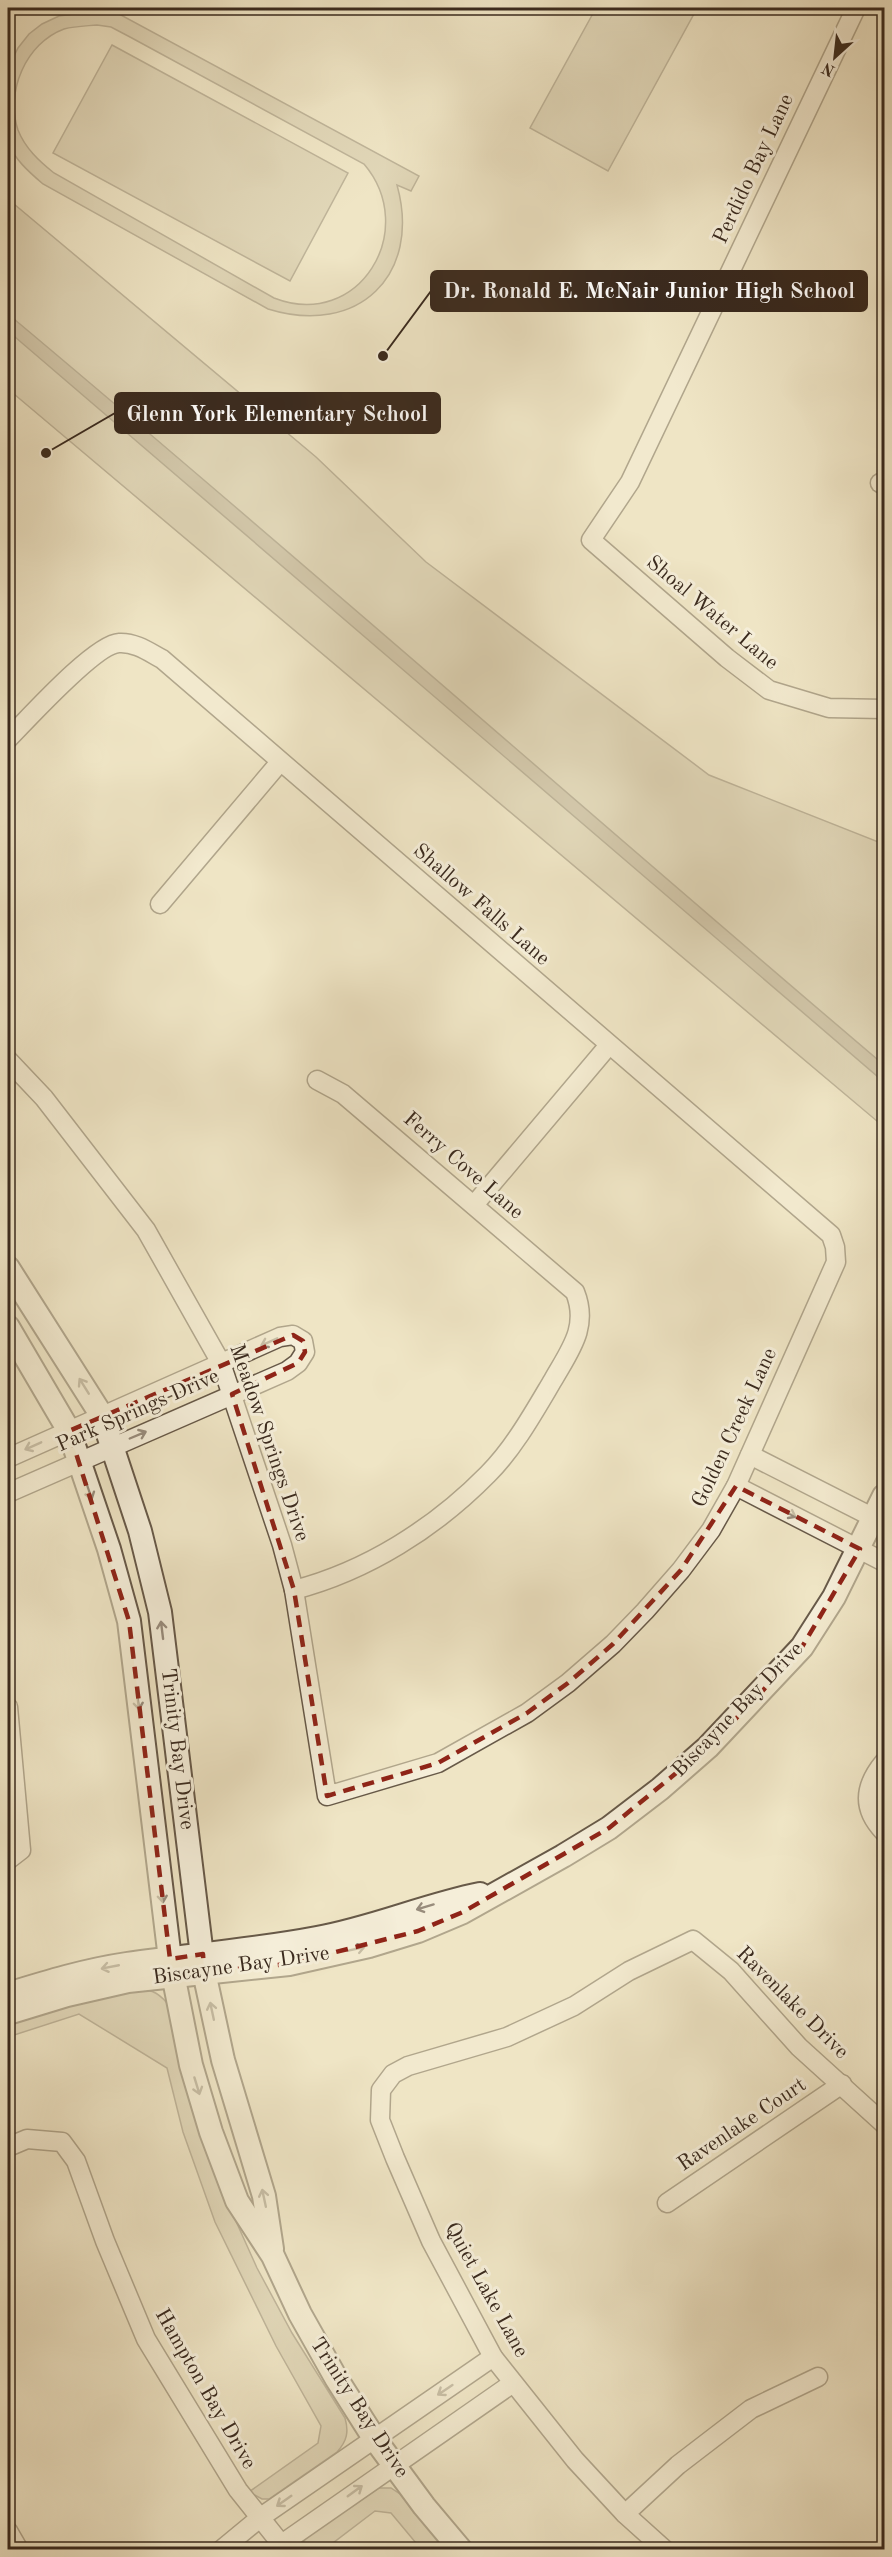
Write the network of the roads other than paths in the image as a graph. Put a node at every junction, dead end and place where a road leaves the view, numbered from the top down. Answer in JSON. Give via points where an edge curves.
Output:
{"nodes":[{"id":1,"x":856,"y":8,"type":"edge"},
{"id":2,"x":591,"y":540,"type":"joint"},
{"id":3,"x":885,"y":709,"type":"edge"},
{"id":4,"x":8,"y":739,"type":"edge"},
{"id":5,"x":280,"y":762,"type":"junction"},
{"id":6,"x":160,"y":904,"type":"dead end"},
{"id":7,"x":609,"y":1045,"type":"junction"},
{"id":8,"x":8,"y":1060,"type":"edge"},
{"id":9,"x":317,"y":1080,"type":"dead end"},
{"id":10,"x":474,"y":1205,"type":"junction"},
{"id":11,"x":831,"y":1234,"type":"joint"},
{"id":12,"x":8,"y":1268,"type":"edge"},
{"id":13,"x":8,"y":1327,"type":"edge"},
{"id":14,"x":221,"y":1363,"type":"junction"},
{"id":15,"x":232,"y":1394,"type":"junction"},
{"id":16,"x":102,"y":1416,"type":"junction"},
{"id":17,"x":69,"y":1431,"type":"junction"},
{"id":18,"x":111,"y":1447,"type":"junction"},
{"id":19,"x":750,"y":1455,"type":"junction"},
{"id":20,"x":8,"y":1458,"type":"edge"},
{"id":21,"x":78,"y":1461,"type":"junction"},
{"id":22,"x":736,"y":1486,"type":"junction"},
{"id":23,"x":8,"y":1493,"type":"edge"},
{"id":24,"x":885,"y":1496,"type":"edge"},
{"id":25,"x":880,"y":1520,"type":"edge"},
{"id":26,"x":860,"y":1549,"type":"junction"},
{"id":27,"x":885,"y":1562,"type":"edge"},
{"id":28,"x":294,"y":1590,"type":"junction"},
{"id":29,"x":8,"y":1707,"type":"edge"},
{"id":30,"x":885,"y":1762,"type":"edge"},
{"id":31,"x":327,"y":1796,"type":"joint"},
{"id":32,"x":885,"y":1832,"type":"edge"},
{"id":33,"x":14,"y":1855,"type":"edge"},
{"id":34,"x":203,"y":1963,"type":"junction"},
{"id":35,"x":172,"y":1968,"type":"junction"},
{"id":36,"x":8,"y":1994,"type":"edge"},
{"id":37,"x":8,"y":2013,"type":"edge"},
{"id":38,"x":842,"y":2084,"type":"junction"},
{"id":39,"x":381,"y":2090,"type":"joint"},
{"id":40,"x":885,"y":2124,"type":"edge"},
{"id":41,"x":8,"y":2147,"type":"edge"},
{"id":42,"x":667,"y":2204,"type":"dead end"},
{"id":43,"x":273,"y":2256,"type":"junction"},
{"id":44,"x":494,"y":2357,"type":"junction"},
{"id":45,"x":818,"y":2377,"type":"dead end"},
{"id":46,"x":513,"y":2383,"type":"junction"},
{"id":47,"x":374,"y":2438,"type":"junction"},
{"id":48,"x":392,"y":2465,"type":"junction"},
{"id":49,"x":625,"y":2514,"type":"junction"},
{"id":50,"x":261,"y":2517,"type":"junction"},
{"id":51,"x":8,"y":2531,"type":"edge"},
{"id":52,"x":280,"y":2548,"type":"edge"},
{"id":53,"x":19,"y":2550,"type":"edge"},
{"id":54,"x":221,"y":2550,"type":"edge"},
{"id":55,"x":461,"y":2550,"type":"edge"},
{"id":56,"x":665,"y":2550,"type":"edge"}],
"edges":[{"from":1,"to":2,"type":"street","name":"Perdido Bay Lane","via":[[630,482]]},
{"from":2,"to":3,"type":"street","name":"Shoal Water Lane","via":[[769,690],[829,708]]},
{"from":4,"to":5,"type":"street","name":"Shallow Falls Lane","via":[[92,655],[118,642],[139,646],[162,659]]},
{"from":5,"to":6,"type":"street"},
{"from":5,"to":7,"type":"street","name":"Shallow Falls Lane"},
{"from":7,"to":10,"type":"street"},
{"from":7,"to":11,"type":"street","name":"Shallow Falls Lane"},
{"from":8,"to":14,"type":"street","name":"Meadow Springs Drive","via":[[44,1098],[146,1230]]},
{"from":9,"to":10,"type":"street","name":"Ferry Cove Lane","via":[[343,1094]]},
{"from":10,"to":28,"type":"street","name":"Ferry Cove Lane","via":[[575,1292],[581,1320],[573,1346],[532,1417],[489,1473],[445,1513],[354,1570]]},
{"from":11,"to":19,"type":"street","name":"Golden Creek Lane","via":[[836,1262]]},
{"from":16,"to":12,"type":"street","name":"Trinity Bay Drive","one_way":true},
{"from":13,"to":17,"type":"street","name":"Trinity Bay Drive"},
{"from":14,"to":15,"type":"street","name":"Meadow Springs Drive"},
{"from":15,"to":14,"type":"street","name":"Park Springs Drive","one_way":true,"via":[[298,1363],[305,1352],[303,1341],[294,1335],[280,1337]]},
{"from":14,"to":16,"type":"street","name":"Park Springs Drive"},
{"from":18,"to":15,"type":"street","name":"Park Springs Drive","one_way":true},
{"from":15,"to":28,"type":"street","name":"Meadow Springs Drive"},
{"from":16,"to":17,"type":"street","name":"Park Springs Drive"},
{"from":16,"to":18,"type":"street","name":"Trinity Bay Drive"},
{"from":17,"to":20,"type":"street","name":"Park Springs Drive","one_way":true},
{"from":17,"to":21,"type":"street","name":"Trinity Bay Drive"},
{"from":18,"to":21,"type":"street","name":"Park Springs Drive"},
{"from":34,"to":18,"type":"street","name":"Trinity Bay Drive","one_way":true,"via":[[160,1612],[140,1531]]},
{"from":19,"to":22,"type":"street","name":"Golden Creek Lane"},
{"from":19,"to":25,"type":"street"},
{"from":21,"to":23,"type":"street","name":"Park Springs Drive"},
{"from":21,"to":35,"type":"street","name":"Trinity Bay Drive","one_way":true,"via":[[129,1621]]},
{"from":22,"to":26,"type":"street","one_way":true},
{"from":22,"to":31,"type":"street","name":"Golden Creek Lane","via":[[711,1530],[681,1570],[613,1644],[568,1683],[527,1713],[438,1763]]},
{"from":24,"to":25,"type":"street","name":"Biscayne Bay Drive"},
{"from":25,"to":26,"type":"street","name":"Biscayne Bay Drive"},
{"from":26,"to":27,"type":"street"},
{"from":26,"to":34,"type":"street","name":"Biscayne Bay Drive","via":[[802,1647],[708,1747],[609,1828],[463,1912],[418,1931],[290,1964]]},
{"from":28,"to":31,"type":"street","name":"Meadow Springs Drive"},
{"from":29,"to":33,"type":"street"},
{"from":30,"to":32,"type":"street","via":[[874,1774],[868,1797],[869,1811]]},
{"from":34,"to":35,"type":"street","name":"Biscayne Bay Drive"},
{"from":43,"to":34,"type":"street","name":"Trinity Bay Drive","one_way":true,"via":[[264,2196],[223,2060]]},
{"from":35,"to":36,"type":"street","name":"Biscayne Bay Drive","one_way":true,"via":[[126,1964],[66,1976]]},
{"from":35,"to":37,"type":"street","name":"Biscayne Bay Drive"},
{"from":35,"to":43,"type":"street","name":"Trinity Bay Drive","one_way":true,"via":[[191,2065],[211,2132],[237,2201]]},
{"from":38,"to":39,"type":"street","name":"Ravenlake Drive","via":[[799,2047],[731,1971],[693,1940],[628,1971],[574,2006],[507,2037],[408,2066],[393,2074]]},
{"from":38,"to":40,"type":"street","name":"Ravenlake Drive"},
{"from":38,"to":42,"type":"street","name":"Ravenlake Court"},
{"from":39,"to":44,"type":"street","name":"Quiet Lake Lane","via":[[380,2120],[430,2241]]},
{"from":41,"to":50,"type":"street","name":"Hampton Bay Drive","via":[[27,2139],[62,2142],[76,2161],[146,2339],[238,2490]]},
{"from":43,"to":47,"type":"street","name":"Trinity Bay Drive","via":[[300,2314]]},
{"from":44,"to":46,"type":"street","name":"Quiet Lake Lane"},
{"from":44,"to":47,"type":"street","one_way":true},
{"from":45,"to":49,"type":"street","via":[[751,2409],[678,2465]]},
{"from":46,"to":48,"type":"street"},
{"from":46,"to":49,"type":"street","name":"Quiet Lake Lane"},
{"from":47,"to":48,"type":"street","name":"Trinity Bay Drive"},
{"from":47,"to":50,"type":"street","one_way":true},
{"from":52,"to":48,"type":"street","one_way":true},
{"from":48,"to":55,"type":"street","name":"Trinity Bay Drive"},
{"from":49,"to":56,"type":"street","name":"Quiet Lake Lane"},
{"from":50,"to":52,"type":"street","name":"Hampton Bay Drive"},
{"from":50,"to":54,"type":"street"},
{"from":51,"to":53,"type":"street"}]}
